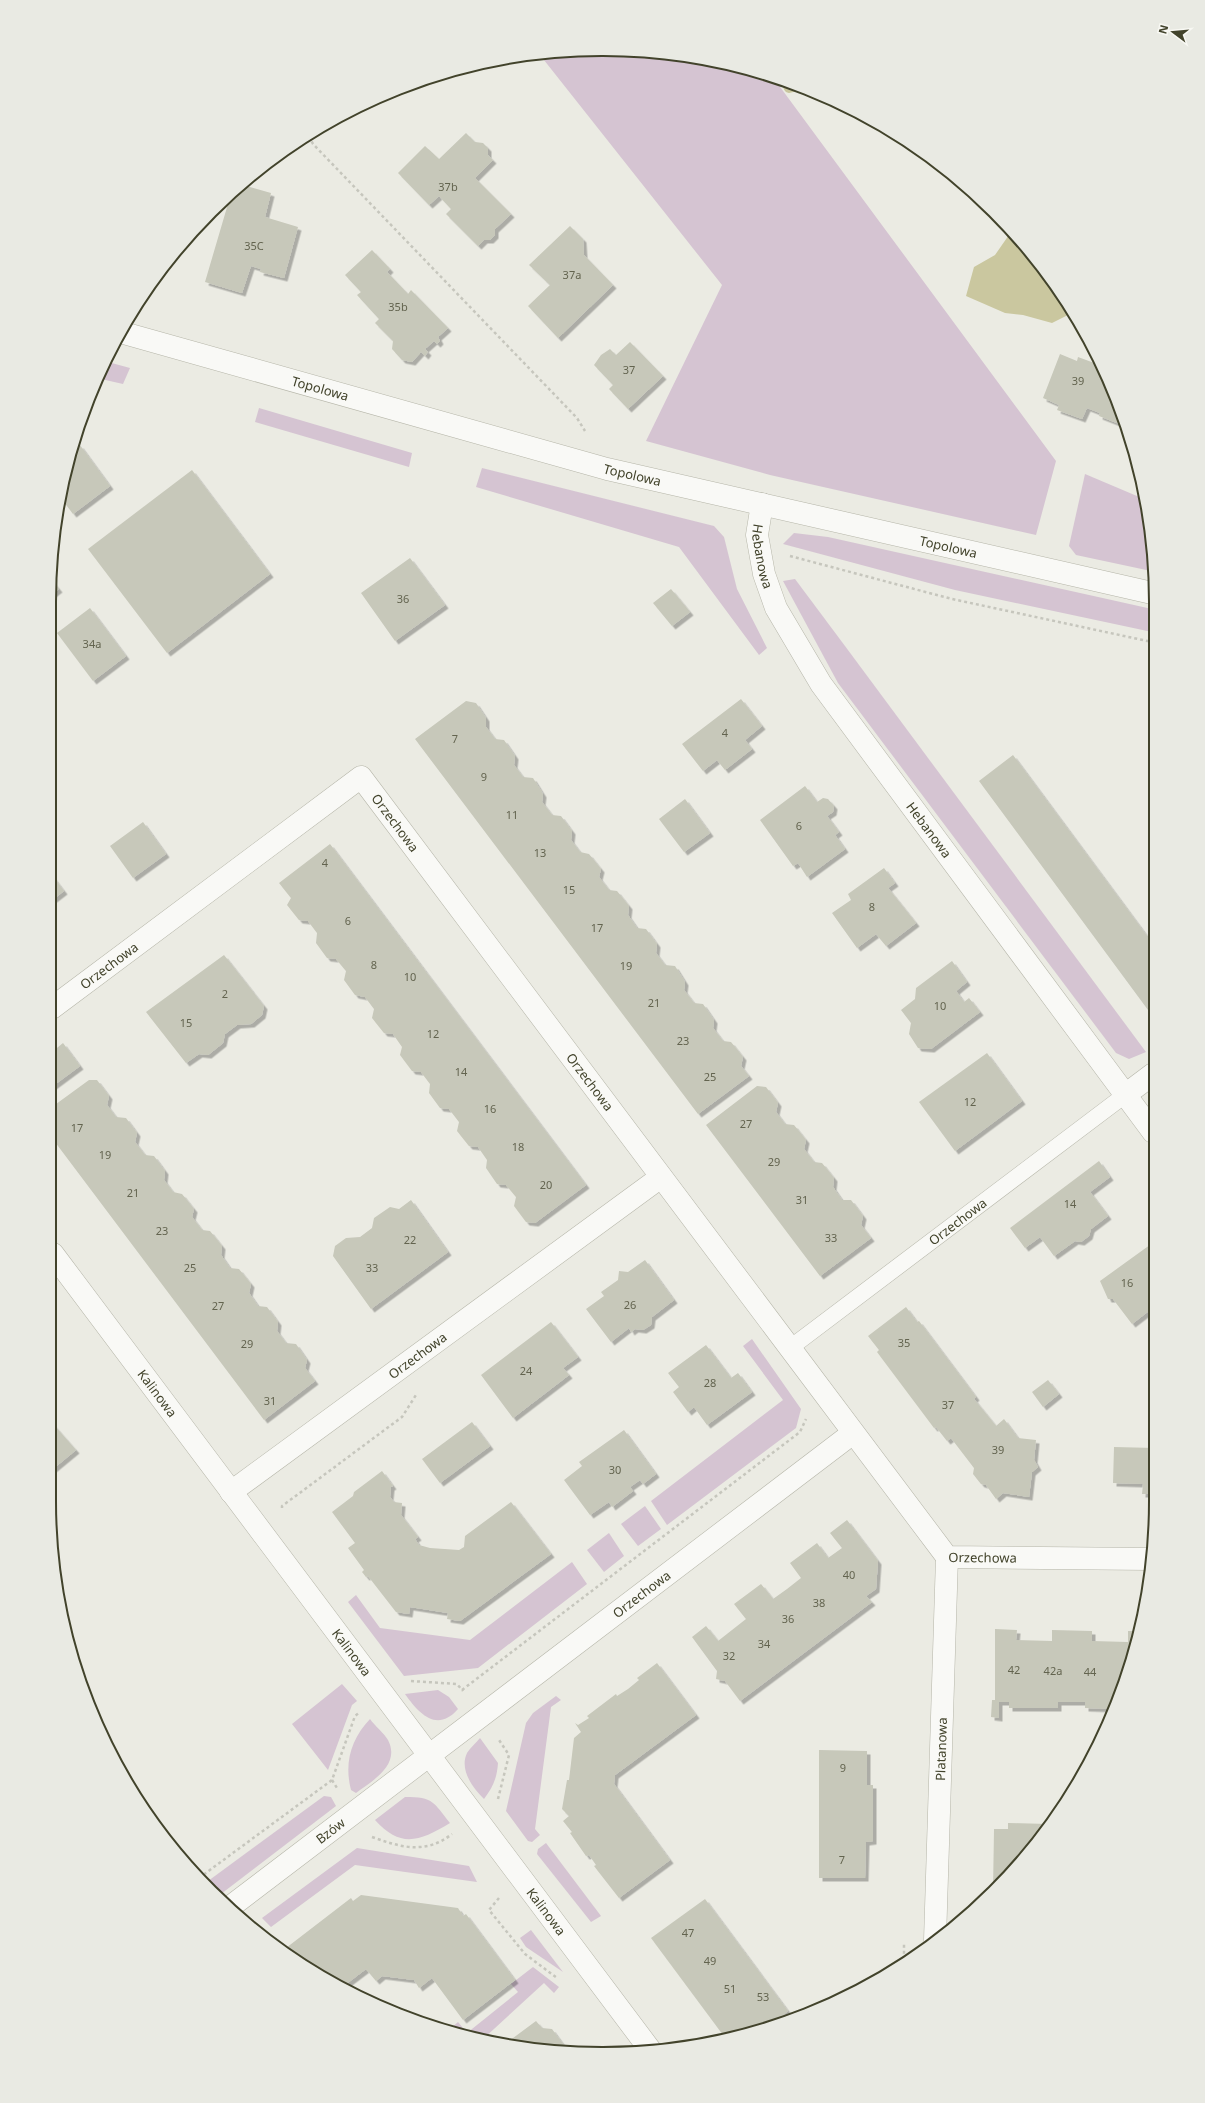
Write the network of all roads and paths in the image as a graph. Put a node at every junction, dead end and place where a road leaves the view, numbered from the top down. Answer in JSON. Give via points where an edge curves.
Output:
{"nodes":[{"id":1,"x":311,"y":140,"type":"edge"},
{"id":2,"x":126,"y":334,"type":"edge"},
{"id":3,"x":607,"y":469,"type":"junction"},
{"id":4,"x":762,"y":504,"type":"junction"},
{"id":5,"x":759,"y":548,"type":"junction"},
{"id":6,"x":1149,"y":592,"type":"edge"},
{"id":7,"x":1149,"y":641,"type":"edge"},
{"id":8,"x":56,"y":1005,"type":"edge"},
{"id":9,"x":1149,"y":1077,"type":"edge"},
{"id":10,"x":1125,"y":1095,"type":"junction"},
{"id":11,"x":1149,"y":1127,"type":"edge"},
{"id":12,"x":661,"y":1177,"type":"junction"},
{"id":13,"x":56,"y":1258,"type":"edge"},
{"id":14,"x":790,"y":1348,"type":"junction"},
{"id":15,"x":418,"y":1391,"type":"dead end"},
{"id":16,"x":806,"y":1412,"type":"dead end"},
{"id":17,"x":853,"y":1433,"type":"junction"},
{"id":18,"x":231,"y":1492,"type":"junction"},
{"id":19,"x":283,"y":1513,"type":"dead end"},
{"id":20,"x":947,"y":1557,"type":"junction"},
{"id":21,"x":1145,"y":1559,"type":"edge"},
{"id":22,"x":462,"y":1690,"type":"dead end"},
{"id":23,"x":355,"y":1716,"type":"dead end"},
{"id":24,"x":430,"y":1755,"type":"junction"},
{"id":25,"x":451,"y":1835,"type":"dead end"},
{"id":26,"x":456,"y":1841,"type":"dead end"},
{"id":27,"x":204,"y":1874,"type":"edge"},
{"id":28,"x":495,"y":1893,"type":"dead end"},
{"id":29,"x":234,"y":1904,"type":"edge"},
{"id":30,"x":935,"y":1934,"type":"edge"},
{"id":31,"x":904,"y":1940,"type":"dead end"},
{"id":32,"x":904,"y":1956,"type":"edge"},
{"id":33,"x":562,"y":1981,"type":"dead end"},
{"id":34,"x":647,"y":2045,"type":"edge"}],
"edges":[{"from":1,"to":3,"type":"path","via":[[577,418]]},
{"from":2,"to":3,"type":"street","name":"Topolowa"},
{"from":3,"to":4,"type":"street","name":"Topolowa"},
{"from":4,"to":5,"type":"street","name":"Hebanowa","via":[[757,535]]},
{"from":4,"to":6,"type":"street","name":"Topolowa"},
{"from":5,"to":7,"type":"path","via":[[952,599]]},
{"from":5,"to":10,"type":"street","name":"Hebanowa","via":[[764,574],[776,608],[821,684]]},
{"from":8,"to":12,"type":"street","name":"Orzechowa","via":[[361,777]]},
{"from":9,"to":10,"type":"street"},
{"from":10,"to":11,"type":"street","name":"Hebanowa"},
{"from":10,"to":14,"type":"lane","name":"Orzechowa"},
{"from":12,"to":14,"type":"street","name":"Orzechowa"},
{"from":12,"to":18,"type":"street","name":"Orzechowa"},
{"from":13,"to":18,"type":"street","name":"Kalinowa"},
{"from":14,"to":17,"type":"street","name":"Orzechowa"},
{"from":15,"to":19,"type":"path","via":[[402,1417],[282,1506]]},
{"from":16,"to":22,"type":"path","via":[[806,1419],[800,1432]]},
{"from":17,"to":20,"type":"street","name":"Orzechowa"},
{"from":17,"to":24,"type":"street","name":"Orzechowa"},
{"from":18,"to":24,"type":"street","name":"Kalinowa"},
{"from":20,"to":21,"type":"street","name":"Orzechowa"},
{"from":20,"to":30,"type":"street","name":"Platanowa"},
{"from":23,"to":27,"type":"path","via":[[332,1780]]},
{"from":24,"to":29,"type":"street","name":"Bzów"},
{"from":24,"to":34,"type":"street","name":"Kalinowa"},
{"from":25,"to":26,"type":"path"},
{"from":28,"to":33,"type":"path","via":[[500,1899],[489,1910],[526,1954]]},
{"from":31,"to":32,"type":"path"}]}
